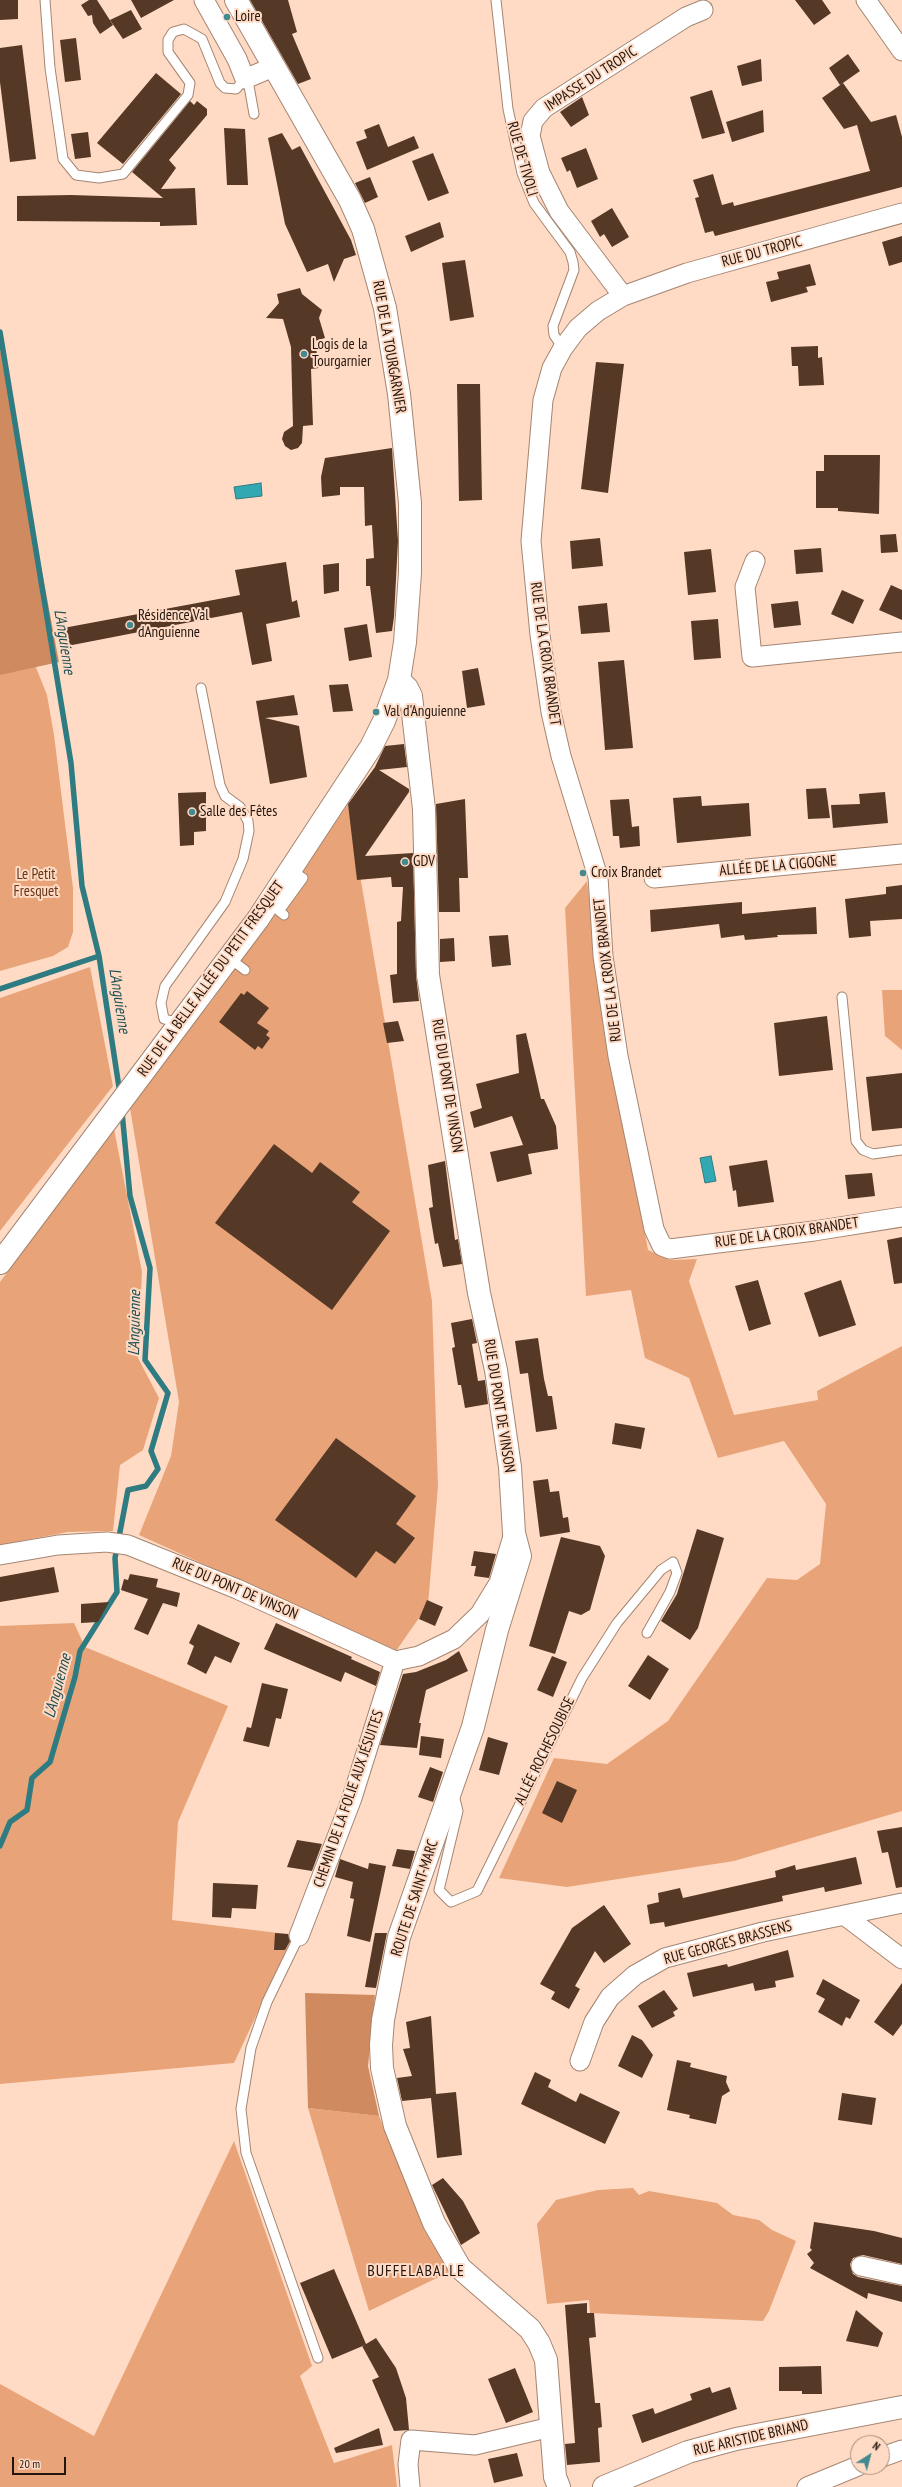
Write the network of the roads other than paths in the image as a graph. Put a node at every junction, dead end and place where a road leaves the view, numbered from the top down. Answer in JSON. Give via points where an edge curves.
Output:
{"nodes":[{"id":1,"x":45,"y":0,"type":"edge"},
{"id":2,"x":236,"y":0,"type":"edge"},
{"id":3,"x":496,"y":0,"type":"edge"},
{"id":4,"x":866,"y":0,"type":"edge"},
{"id":5,"x":204,"y":1,"type":"edge"},
{"id":6,"x":703,"y":10,"type":"dead end"},
{"id":7,"x":261,"y":46,"type":"junction"},
{"id":8,"x":902,"y":51,"type":"edge"},
{"id":9,"x":237,"y":59,"type":"junction"},
{"id":10,"x":273,"y":67,"type":"junction"},
{"id":11,"x":245,"y":79,"type":"junction"},
{"id":12,"x":254,"y":114,"type":"dead end"},
{"id":13,"x":902,"y":213,"type":"edge"},
{"id":14,"x":623,"y":296,"type":"junction"},
{"id":15,"x":563,"y":348,"type":"junction"},
{"id":16,"x":755,"y":561,"type":"dead end"},
{"id":17,"x":902,"y":642,"type":"edge"},
{"id":18,"x":399,"y":680,"type":"junction"},
{"id":19,"x":201,"y":688,"type":"dead end"},
{"id":20,"x":902,"y":854,"type":"edge"},
{"id":21,"x":291,"y":870,"type":"junction"},
{"id":22,"x":654,"y":878,"type":"dead end"},
{"id":23,"x":284,"y":915,"type":"dead end"},
{"id":24,"x":842,"y":996,"type":"dead end"},
{"id":25,"x":180,"y":1023,"type":"junction"},
{"id":26,"x":902,"y":1150,"type":"edge"},
{"id":27,"x":902,"y":1217,"type":"edge"},
{"id":28,"x":0,"y":1263,"type":"edge"},
{"id":29,"x":514,"y":1533,"type":"junction"},
{"id":30,"x":0,"y":1555,"type":"edge"},
{"id":31,"x":647,"y":1633,"type":"dead end"},
{"id":32,"x":395,"y":1661,"type":"junction"},
{"id":33,"x":452,"y":1785,"type":"junction"},
{"id":34,"x":902,"y":1903,"type":"edge"},
{"id":35,"x":844,"y":1915,"type":"junction"},
{"id":36,"x":299,"y":1936,"type":"joint"},
{"id":37,"x":902,"y":1959,"type":"edge"},
{"id":38,"x":580,"y":2061,"type":"dead end"},
{"id":39,"x":861,"y":2266,"type":"dead end"},
{"id":40,"x":902,"y":2274,"type":"edge"},
{"id":41,"x":318,"y":2358,"type":"dead end"},
{"id":42,"x":902,"y":2407,"type":"edge"},
{"id":43,"x":551,"y":2426,"type":"junction"},
{"id":44,"x":902,"y":2450,"type":"edge"},
{"id":45,"x":890,"y":2454,"type":"edge"},
{"id":46,"x":850,"y":2469,"type":"edge"},
{"id":47,"x":410,"y":2487,"type":"edge"},
{"id":48,"x":559,"y":2487,"type":"edge"},
{"id":49,"x":604,"y":2487,"type":"edge"},
{"id":50,"x":807,"y":2487,"type":"edge"}],
"edges":[{"from":1,"to":11,"type":"lane","via":[[50,68],[63,159],[76,175],[99,178],[123,174],[188,94],[190,83],[168,52],[168,40],[173,32],[184,29],[202,39],[224,88],[236,89]]},
{"from":2,"to":7,"type":"street","name":"RUE DE LA TOURGARNIER"},
{"from":3,"to":15,"type":"lane","name":"RUE DE TIVOLI","via":[[508,109],[522,173],[534,203],[570,252],[573,262],[574,270],[553,326],[554,335]]},
{"from":4,"to":8,"type":"street"},
{"from":5,"to":9,"type":"street"},
{"from":6,"to":14,"type":"street","name":"IMPASSE DU TROPIC","via":[[686,17],[544,108],[533,121],[530,136],[540,173],[559,211]]},
{"from":7,"to":9,"type":"street"},
{"from":7,"to":10,"type":"street","name":"RUE DE LA TOURGARNIER"},
{"from":9,"to":11,"type":"street"},
{"from":10,"to":11,"type":"street"},
{"from":10,"to":18,"type":"street","name":"RUE DE LA TOURGARNIER","via":[[350,200],[363,229],[385,308],[399,394],[410,503],[410,573],[405,642]]},
{"from":11,"to":12,"type":"lane","via":[[249,86]]},
{"from":13,"to":14,"type":"street","name":"RUE DU TROPIC","via":[[687,273]]},
{"from":14,"to":15,"type":"street","name":"RUE DE LA CROIX BRANDET","via":[[598,311],[578,328]]},
{"from":15,"to":27,"type":"street","name":"RUE DE LA CROIX BRANDET","via":[[552,368],[543,400],[534,493],[531,541],[540,635],[551,712],[561,756],[598,877],[603,956],[618,1056],[654,1229],[662,1246],[670,1249]]},
{"from":16,"to":17,"type":"street","via":[[745,587],[752,657]]},
{"from":18,"to":21,"type":"street","name":"RUE DE LA BELLE ALLÉE DU PETIT FRESQUET","via":[[371,747]]},
{"from":18,"to":29,"type":"street","name":"RUE DU PONT DE VINSON","via":[[408,688],[411,696],[424,809],[428,975],[479,1293],[496,1370],[510,1467]]},
{"from":19,"to":25,"type":"lane","via":[[220,785],[226,796],[240,807],[248,821],[249,831],[243,859],[225,902],[165,986],[161,1003],[164,1019]]},
{"from":20,"to":22,"type":"street","name":"ALLÉE DE LA CIGOGNE"},
{"from":21,"to":23,"type":"lane","via":[[303,878],[279,911]]},
{"from":21,"to":25,"type":"street","name":"RUE DE LA BELLE ALLÉE DU PETIT FRESQUET","via":[[258,919],[237,964]]},
{"from":24,"to":26,"type":"lane","via":[[856,1141],[863,1150],[873,1154]]},
{"from":25,"to":28,"type":"street","name":"RUE DE LA BELLE ALLÉE DU PETIT FRESQUET"},
{"from":29,"to":32,"type":"street","name":"RUE DU PONT DE VINSON","via":[[499,1583],[480,1614],[454,1639],[419,1656]]},
{"from":29,"to":33,"type":"street","name":"ROUTE DE SAINT-MARC","via":[[520,1556],[497,1630],[473,1727]]},
{"from":30,"to":32,"type":"street","name":"RUE DU PONT DE VINSON","via":[[58,1545],[108,1542],[128,1545],[237,1589]]},
{"from":31,"to":33,"type":"lane","name":"ALLÉE ROCHESOUBISE","via":[[670,1592],[677,1573],[672,1562],[661,1570],[617,1623],[582,1678],[477,1891],[451,1902],[439,1890],[458,1811]]},
{"from":32,"to":36,"type":"street","name":"CHEMIN DE LA FOLIE AUX JÉSUITES","via":[[352,1798]]},
{"from":33,"to":43,"type":"street","name":"ROUTE DE SAINT-MARC","via":[[399,1937],[384,2020],[382,2068],[395,2126],[434,2223],[460,2268],[530,2329],[539,2343],[546,2360]]},
{"from":34,"to":35,"type":"street","name":"RUE GEORGES BRASSENS"},
{"from":35,"to":37,"type":"street"},
{"from":35,"to":38,"type":"street","name":"RUE GEORGES BRASSENS","via":[[665,1958],[635,1975],[610,1997],[594,2022]]},
{"from":36,"to":41,"type":"lane","via":[[267,2002],[251,2048],[241,2110],[246,2153]]},
{"from":39,"to":40,"type":"street"},
{"from":42,"to":49,"type":"street","name":"RUE ARISTIDE BRIAND","via":[[729,2441],[688,2452]]},
{"from":43,"to":47,"type":"street","via":[[475,2445],[411,2440],[408,2464]]},
{"from":43,"to":48,"type":"street","name":"ROUTE DE SAINT-MARC","via":[[555,2477]]},
{"from":44,"to":45,"type":"street"},
{"from":46,"to":50,"type":"street"}]}
